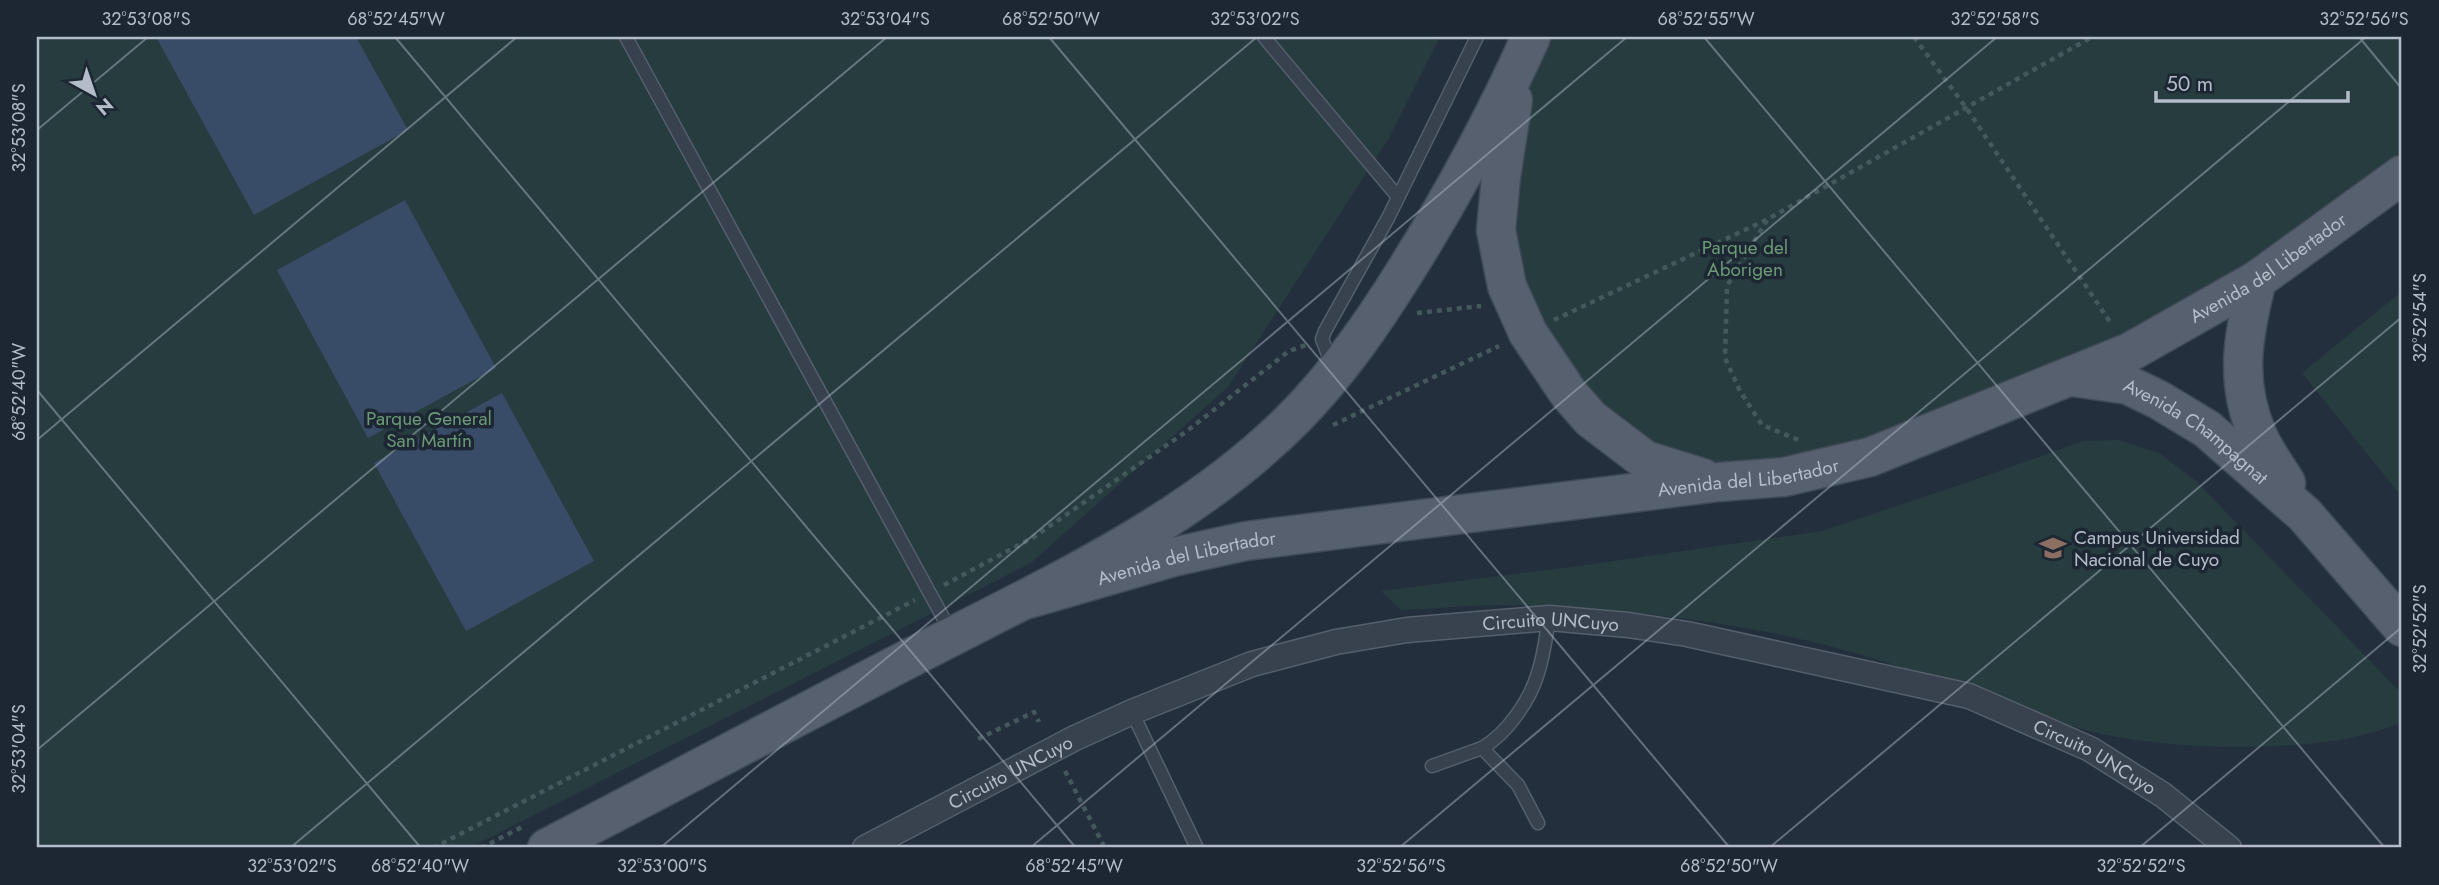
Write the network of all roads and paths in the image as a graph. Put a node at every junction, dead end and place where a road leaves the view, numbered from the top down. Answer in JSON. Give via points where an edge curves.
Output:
{"nodes":[{"id":1,"x":626,"y":37,"type":"edge"},
{"id":2,"x":1264,"y":37,"type":"edge"},
{"id":3,"x":1478,"y":37,"type":"edge"},
{"id":4,"x":1914,"y":37,"type":"edge"},
{"id":5,"x":2092,"y":37,"type":"edge"},
{"id":6,"x":1528,"y":41,"type":"edge"},
{"id":7,"x":1967,"y":109,"type":"junction"},
{"id":8,"x":2402,"y":175,"type":"edge"},
{"id":9,"x":1398,"y":197,"type":"junction"},
{"id":10,"x":1768,"y":219,"type":"junction"},
{"id":11,"x":2257,"y":280,"type":"junction"},
{"id":12,"x":1388,"y":298,"type":"junction"},
{"id":13,"x":1494,"y":305,"type":"dead end"},
{"id":14,"x":1528,"y":333,"type":"junction"},
{"id":15,"x":2130,"y":352,"type":"junction"},
{"id":16,"x":1329,"y":355,"type":"junction"},
{"id":17,"x":2073,"y":377,"type":"junction"},
{"id":18,"x":1328,"y":428,"type":"dead end"},
{"id":19,"x":1812,"y":446,"type":"dead end"},
{"id":20,"x":1718,"y":482,"type":"junction"},
{"id":21,"x":2305,"y":515,"type":"junction"},
{"id":22,"x":929,"y":593,"type":"junction"},
{"id":23,"x":1028,"y":598,"type":"junction"},
{"id":24,"x":1549,"y":618,"type":"junction"},
{"id":25,"x":2402,"y":627,"type":"edge"},
{"id":26,"x":952,"y":636,"type":"junction"},
{"id":27,"x":1132,"y":712,"type":"junction"},
{"id":28,"x":1038,"y":722,"type":"dead end"},
{"id":29,"x":978,"y":739,"type":"dead end"},
{"id":30,"x":1482,"y":748,"type":"junction"},
{"id":31,"x":1432,"y":766,"type":"dead end"},
{"id":32,"x":1064,"y":770,"type":"dead end"},
{"id":33,"x":1538,"y":823,"type":"dead end"},
{"id":34,"x":433,"y":848,"type":"edge"},
{"id":35,"x":547,"y":848,"type":"edge"},
{"id":36,"x":865,"y":848,"type":"edge"},
{"id":37,"x":1105,"y":848,"type":"edge"},
{"id":38,"x":1197,"y":848,"type":"edge"},
{"id":39,"x":2230,"y":848,"type":"edge"}],
"edges":[{"from":1,"to":22,"type":"lane"},
{"from":2,"to":9,"type":"lane"},
{"from":3,"to":9,"type":"lane"},
{"from":4,"to":7,"type":"path"},
{"from":5,"to":7,"type":"path"},
{"from":6,"to":12,"type":"main road","name":"Avenida del Libertador","via":[[1447,205]]},
{"from":6,"to":14,"type":"main road","via":[[1508,121],[1496,230],[1507,286]]},
{"from":7,"to":10,"type":"path"},
{"from":7,"to":15,"type":"path"},
{"from":8,"to":11,"type":"main road","name":"Avenida del Libertador"},
{"from":9,"to":16,"type":"lane"},
{"from":10,"to":14,"type":"path"},
{"from":10,"to":19,"type":"path","via":[[1727,286],[1726,358],[1762,425]]},
{"from":11,"to":15,"type":"main road","name":"Avenida del Libertador"},
{"from":11,"to":21,"type":"main road","name":"Avenida Champagnat","via":[[2243,353],[2246,401],[2258,437]]},
{"from":12,"to":13,"type":"path","via":[[1415,313]]},
{"from":12,"to":16,"type":"main road","name":"Avenida del Libertador","via":[[1370,328]]},
{"from":14,"to":18,"type":"path"},
{"from":14,"to":20,"type":"main road","via":[[1569,394],[1619,442],[1646,460]]},
{"from":15,"to":17,"type":"main road","name":"Avenida del Libertador"},
{"from":16,"to":22,"type":"path","via":[[1289,351],[1187,431],[1034,537]]},
{"from":16,"to":23,"type":"main road","name":"Avenida del Libertador","via":[[1294,418],[1229,475],[1187,507]]},
{"from":17,"to":20,"type":"main road","name":"Avenida del Libertador","via":[[1870,457],[1784,477]]},
{"from":17,"to":21,"type":"main road","name":"Avenida Champagnat","via":[[2128,385],[2159,400],[2207,429]]},
{"from":20,"to":23,"type":"main road","name":"Avenida del Libertador","via":[[1246,541]]},
{"from":21,"to":25,"type":"main road","name":"Avenida Champagnat"},
{"from":22,"to":26,"type":"lane"},
{"from":22,"to":34,"type":"path"},
{"from":23,"to":26,"type":"main road","name":"Avenida del Libertador"},
{"from":24,"to":27,"type":"street","name":"Circuito UNCuyo","via":[[1407,630],[1336,642],[1252,664]]},
{"from":24,"to":30,"type":"lane","via":[[1538,674],[1523,705],[1494,741]]},
{"from":24,"to":39,"type":"street","name":"Circuito UNCuyo","via":[[1687,634],[1969,696],[2090,749],[2163,795]]},
{"from":26,"to":35,"type":"main road","name":"Avenida del Libertador"},
{"from":27,"to":36,"type":"street","name":"Circuito UNCuyo"},
{"from":27,"to":38,"type":"lane"},
{"from":28,"to":29,"type":"path","via":[[1034,712]]},
{"from":30,"to":31,"type":"lane"},
{"from":30,"to":33,"type":"lane","via":[[1518,785]]},
{"from":32,"to":37,"type":"path"}]}
